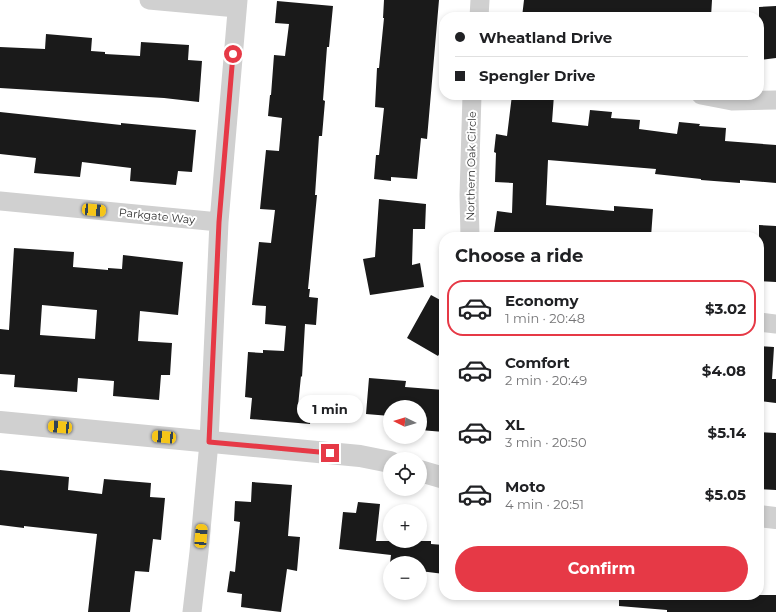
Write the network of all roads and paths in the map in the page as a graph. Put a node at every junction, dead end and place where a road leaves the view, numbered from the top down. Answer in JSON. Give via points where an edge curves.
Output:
{"nodes":[{"id":1,"x":149,"y":0,"type":"edge"},
{"id":2,"x":480,"y":0,"type":"edge"},
{"id":3,"x":237,"y":4,"type":"edge"},
{"id":4,"x":479,"y":12,"type":"edge"},
{"id":5,"x":472,"y":100,"type":"edge"},
{"id":6,"x":727,"y":100,"type":"edge"},
{"id":7,"x":776,"y":100,"type":"edge"},
{"id":8,"x":0,"y":201,"type":"edge"},
{"id":9,"x":219,"y":222,"type":"junction"},
{"id":10,"x":470,"y":232,"type":"edge"},
{"id":11,"x":764,"y":323,"type":"edge"},
{"id":12,"x":776,"y":324,"type":"edge"},
{"id":13,"x":0,"y":422,"type":"edge"},
{"id":14,"x":209,"y":442,"type":"junction"},
{"id":15,"x":383,"y":461,"type":"edge"},
{"id":16,"x":427,"y":473,"type":"edge"},
{"id":17,"x":439,"y":477,"type":"edge"},
{"id":18,"x":764,"y":517,"type":"edge"},
{"id":19,"x":776,"y":518,"type":"edge"},
{"id":20,"x":192,"y":612,"type":"edge"}],
"edges":[{"from":1,"to":3,"type":"street"},
{"from":2,"to":4,"type":"street"},
{"from":3,"to":9,"type":"street"},
{"from":5,"to":10,"type":"street","name":"Northern Oak Circle"},
{"from":6,"to":7,"type":"street"},
{"from":8,"to":9,"type":"street","name":"Parkgate Way"},
{"from":9,"to":14,"type":"street"},
{"from":11,"to":12,"type":"street"},
{"from":13,"to":14,"type":"street"},
{"from":14,"to":15,"type":"street","via":[[360,456]]},
{"from":14,"to":20,"type":"street"},
{"from":16,"to":17,"type":"street"},
{"from":18,"to":19,"type":"street"}]}
